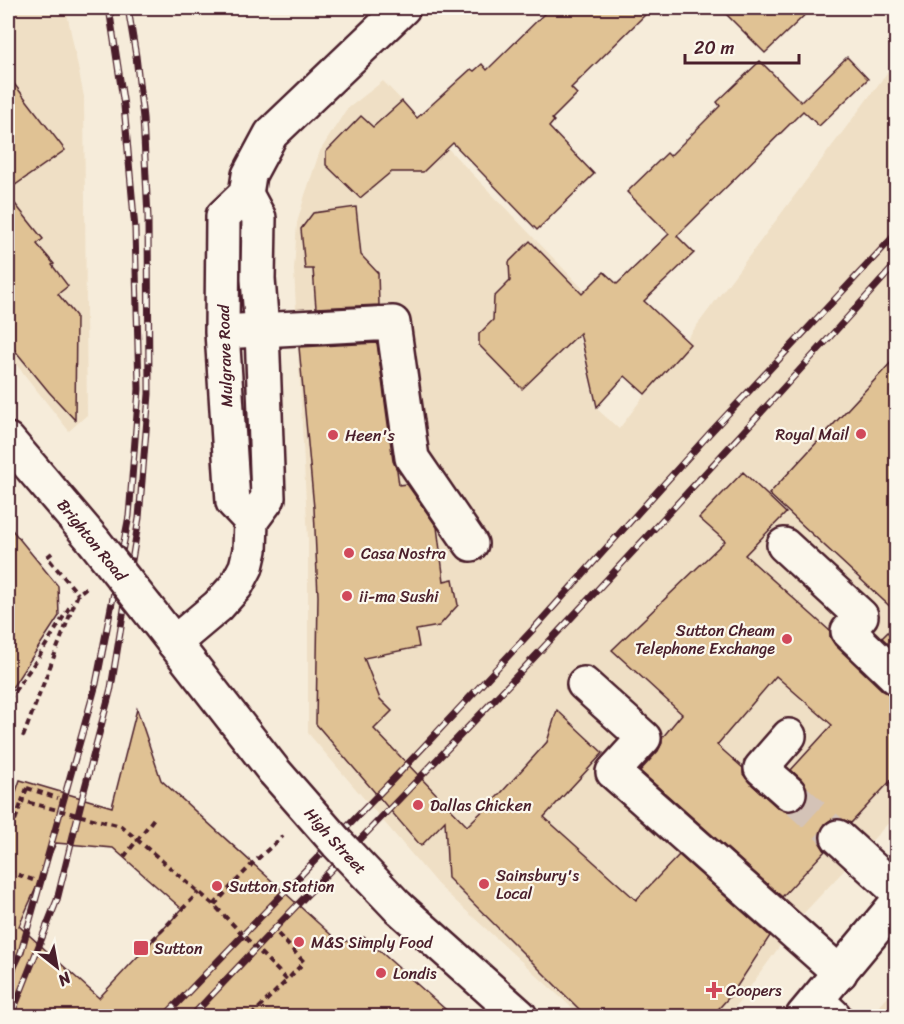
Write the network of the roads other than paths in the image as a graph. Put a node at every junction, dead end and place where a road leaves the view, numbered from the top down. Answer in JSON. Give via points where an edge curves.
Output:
{"nodes":[{"id":1,"x":403,"y":8,"type":"edge"},
{"id":2,"x":246,"y":194,"type":"junction"},
{"id":3,"x":262,"y":330,"type":"junction"},
{"id":4,"x":222,"y":332,"type":"junction"},
{"id":5,"x":8,"y":440,"type":"edge"},
{"id":6,"x":251,"y":521,"type":"junction"},
{"id":7,"x":471,"y":544,"type":"dead end"},
{"id":8,"x":784,"y":545,"type":"dead end"},
{"id":9,"x":174,"y":643,"type":"junction"},
{"id":10,"x":897,"y":676,"type":"edge"},
{"id":11,"x":585,"y":684,"type":"dead end"},
{"id":12,"x":789,"y":736,"type":"dead end"},
{"id":13,"x":789,"y":793,"type":"tunnel mouth"},
{"id":14,"x":838,"y":837,"type":"tunnel mouth"},
{"id":15,"x":897,"y":890,"type":"edge"},
{"id":16,"x":897,"y":904,"type":"edge"},
{"id":17,"x":840,"y":973,"type":"junction"},
{"id":18,"x":818,"y":1011,"type":"edge"},
{"id":19,"x":520,"y":1017,"type":"edge"}],
"edges":[{"from":1,"to":2,"type":"main road","via":[[271,134],[249,175]]},
{"from":2,"to":3,"type":"main road","via":[[259,218]]},
{"from":2,"to":4,"type":"main road","name":"Mulgrave Road","via":[[223,216]]},
{"from":3,"to":4,"type":"main road"},
{"from":3,"to":6,"type":"main road","via":[[268,498]]},
{"from":3,"to":7,"type":"main road","via":[[393,323],[412,459]]},
{"from":4,"to":6,"type":"main road","name":"Mulgrave Road","via":[[233,502]]},
{"from":5,"to":9,"type":"main road","name":"Brighton Road","bridge":true},
{"from":6,"to":9,"type":"main road","via":[[248,559],[236,586]]},
{"from":8,"to":10,"type":"main road","via":[[861,616],[848,631]]},
{"from":9,"to":19,"type":"main road","name":"High Street","bridge":true,"via":[[274,771],[337,843],[398,908]]},
{"from":11,"to":17,"type":"main road","via":[[645,738],[613,772]]},
{"from":12,"to":13,"type":"main road","via":[[761,768]]},
{"from":14,"to":15,"type":"main road"},
{"from":16,"to":17,"type":"main road"},
{"from":17,"to":18,"type":"main road"}]}
